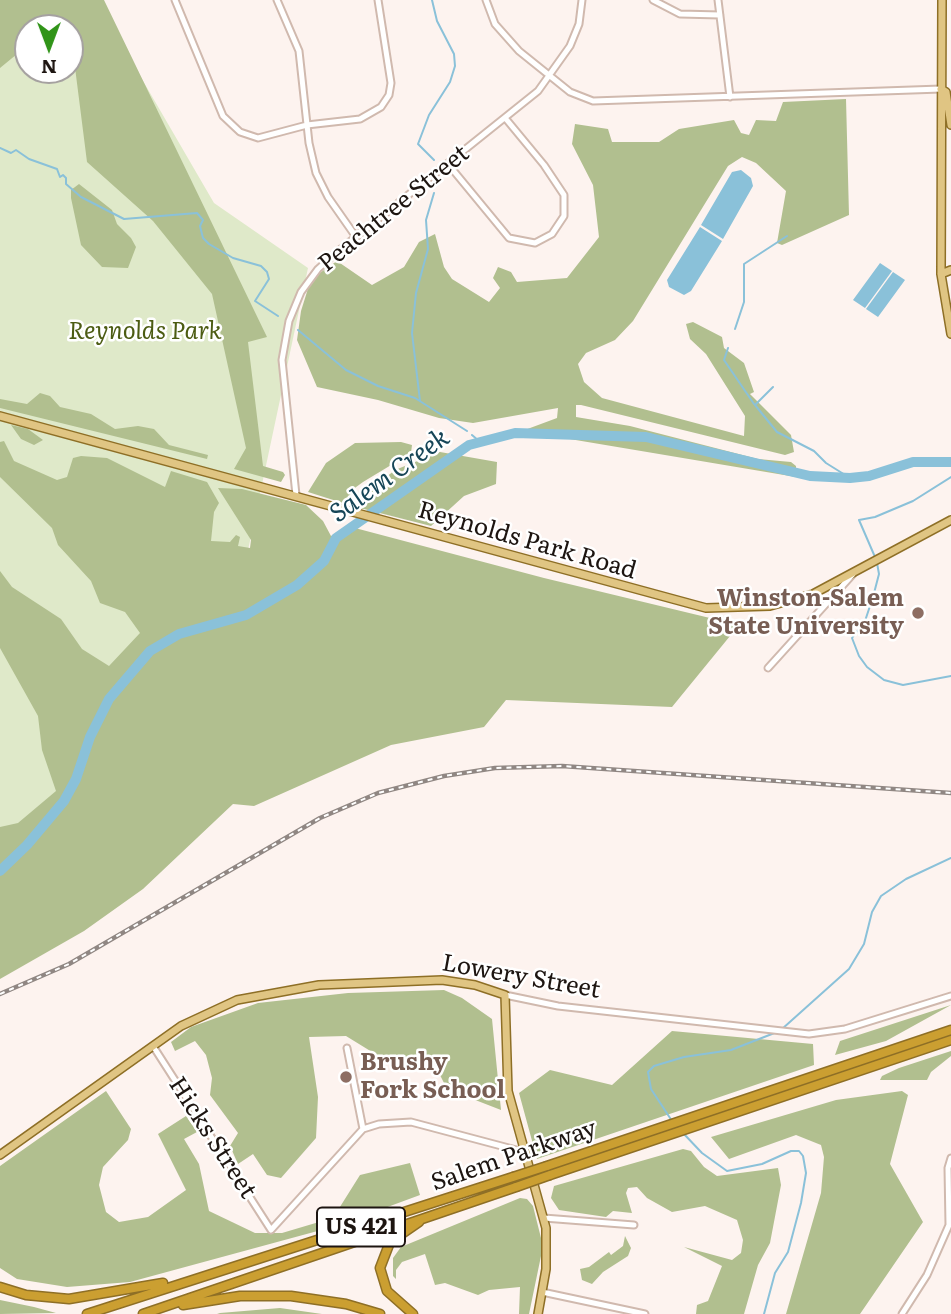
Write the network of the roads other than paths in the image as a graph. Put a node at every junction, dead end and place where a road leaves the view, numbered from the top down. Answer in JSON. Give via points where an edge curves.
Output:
{"nodes":[{"id":1,"x":176,"y":0,"type":"edge"},
{"id":2,"x":277,"y":0,"type":"edge"},
{"id":3,"x":378,"y":0,"type":"edge"},
{"id":4,"x":486,"y":0,"type":"edge"},
{"id":5,"x":582,"y":0,"type":"edge"},
{"id":6,"x":653,"y":0,"type":"edge"},
{"id":7,"x":718,"y":0,"type":"edge"},
{"id":8,"x":942,"y":0,"type":"edge"},
{"id":9,"x":720,"y":15,"type":"junction"},
{"id":10,"x":550,"y":77,"type":"junction"},
{"id":11,"x":941,"y":89,"type":"junction"},
{"id":12,"x":730,"y":97,"type":"junction"},
{"id":13,"x":506,"y":119,"type":"junction"},
{"id":14,"x":307,"y":125,"type":"junction"},
{"id":15,"x":951,"y":125,"type":"edge"},
{"id":16,"x":447,"y":164,"type":"junction"},
{"id":17,"x":356,"y":237,"type":"junction"},
{"id":18,"x":951,"y":270,"type":"edge"},
{"id":19,"x":941,"y":274,"type":"junction"},
{"id":20,"x":951,"y":278,"type":"edge"},
{"id":21,"x":951,"y":334,"type":"edge"},
{"id":22,"x":0,"y":416,"type":"edge"},
{"id":23,"x":296,"y":495,"type":"junction"},
{"id":24,"x":951,"y":520,"type":"edge"},
{"id":25,"x":853,"y":574,"type":"junction"},
{"id":26,"x":768,"y":668,"type":"dead end"},
{"id":27,"x":505,"y":995,"type":"junction"},
{"id":28,"x":951,"y":996,"type":"edge"},
{"id":29,"x":951,"y":1030,"type":"edge"},
{"id":30,"x":951,"y":1040,"type":"edge"},
{"id":31,"x":153,"y":1046,"type":"junction"},
{"id":32,"x":347,"y":1048,"type":"dead end"},
{"id":33,"x":363,"y":1129,"type":"junction"},
{"id":34,"x":524,"y":1152,"type":"junction"},
{"id":35,"x":0,"y":1155,"type":"edge"},
{"id":36,"x":951,"y":1158,"type":"edge"},
{"id":37,"x":430,"y":1216,"type":"junction"},
{"id":38,"x":544,"y":1218,"type":"junction"},
{"id":39,"x":634,"y":1225,"type":"dead end"},
{"id":40,"x":950,"y":1225,"type":"edge"},
{"id":41,"x":207,"y":1274,"type":"junction"},
{"id":42,"x":0,"y":1287,"type":"edge"},
{"id":43,"x":542,"y":1292,"type":"junction"},
{"id":44,"x":156,"y":1310,"type":"junction"},
{"id":45,"x":88,"y":1314,"type":"edge"},
{"id":46,"x":144,"y":1314,"type":"edge"},
{"id":47,"x":380,"y":1314,"type":"edge"},
{"id":48,"x":413,"y":1314,"type":"edge"},
{"id":49,"x":538,"y":1314,"type":"edge"},
{"id":50,"x":645,"y":1314,"type":"edge"},
{"id":51,"x":902,"y":1314,"type":"edge"}],
"edges":[{"from":1,"to":14,"type":"street","via":[[219,110],[232,127],[258,138]]},
{"from":2,"to":14,"type":"street","via":[[299,51]]},
{"from":3,"to":14,"type":"street","via":[[391,74],[387,99],[365,118]]},
{"from":4,"to":10,"type":"street","via":[[500,32]]},
{"from":5,"to":10,"type":"street","name":"Peachtree Street","via":[[570,46]]},
{"from":6,"to":9,"type":"street","via":[[680,14]]},
{"from":7,"to":9,"type":"street"},
{"from":8,"to":11,"type":"main road"},
{"from":9,"to":12,"type":"street"},
{"from":10,"to":12,"type":"street","via":[[593,101]]},
{"from":10,"to":13,"type":"street","name":"Peachtree Street"},
{"from":11,"to":12,"type":"street"},
{"from":11,"to":15,"type":"main road","via":[[946,92]]},
{"from":11,"to":19,"type":"main road"},
{"from":13,"to":16,"type":"street","name":"Peachtree Street"},
{"from":13,"to":16,"type":"street","via":[[561,188],[565,209],[552,234],[535,243],[509,238]]},
{"from":14,"to":17,"type":"street","via":[[316,173]]},
{"from":16,"to":17,"type":"street","name":"Peachtree Street"},
{"from":17,"to":23,"type":"street","name":"Peachtree Street","via":[[313,275],[288,325],[282,372]]},
{"from":18,"to":19,"type":"main road"},
{"from":19,"to":20,"type":"main road"},
{"from":19,"to":21,"type":"main road"},
{"from":22,"to":23,"type":"main road","name":"Reynolds Park Road"},
{"from":23,"to":25,"type":"main road","name":"Reynolds Park Road","via":[[706,608],[738,610],[783,604]]},
{"from":24,"to":25,"type":"main road","name":"Reynolds Park Road"},
{"from":25,"to":26,"type":"street"},
{"from":27,"to":28,"type":"street","name":"Lowery Street","via":[[558,1006],[797,1033],[845,1029]]},
{"from":27,"to":31,"type":"main road","name":"Lowery Street","via":[[442,980],[293,988],[222,1005]]},
{"from":27,"to":34,"type":"main road","via":[[506,1079]]},
{"from":29,"to":41,"type":"highway","name":"Salem Parkway","number":"US 421","bridge":true},
{"from":30,"to":37,"type":"highway","name":"Salem Parkway","number":"US 421","bridge":true},
{"from":31,"to":33,"type":"street","name":"Hicks Street","via":[[271,1230]]},
{"from":31,"to":35,"type":"main road","name":"Lowery Street"},
{"from":32,"to":33,"type":"street"},
{"from":33,"to":34,"type":"street","via":[[393,1121],[411,1122]]},
{"from":34,"to":38,"type":"main road"},
{"from":36,"to":40,"type":"street"},
{"from":37,"to":44,"type":"highway","name":"Salem Parkway","number":"US 421"},
{"from":37,"to":48,"type":"highway","via":[[394,1238],[380,1262],[387,1291]]},
{"from":38,"to":39,"type":"street"},
{"from":38,"to":43,"type":"main road","via":[[547,1259]]},
{"from":40,"to":51,"type":"street"},
{"from":41,"to":42,"type":"highway","via":[[82,1298],[36,1297]]},
{"from":41,"to":45,"type":"highway","name":"Salem Parkway","number":"US 421"},
{"from":43,"to":49,"type":"main road"},
{"from":43,"to":50,"type":"street"},
{"from":44,"to":46,"type":"highway","name":"Salem Parkway","number":"US 421"},
{"from":44,"to":47,"type":"highway","via":[[224,1298],[274,1296],[337,1303]]}]}
